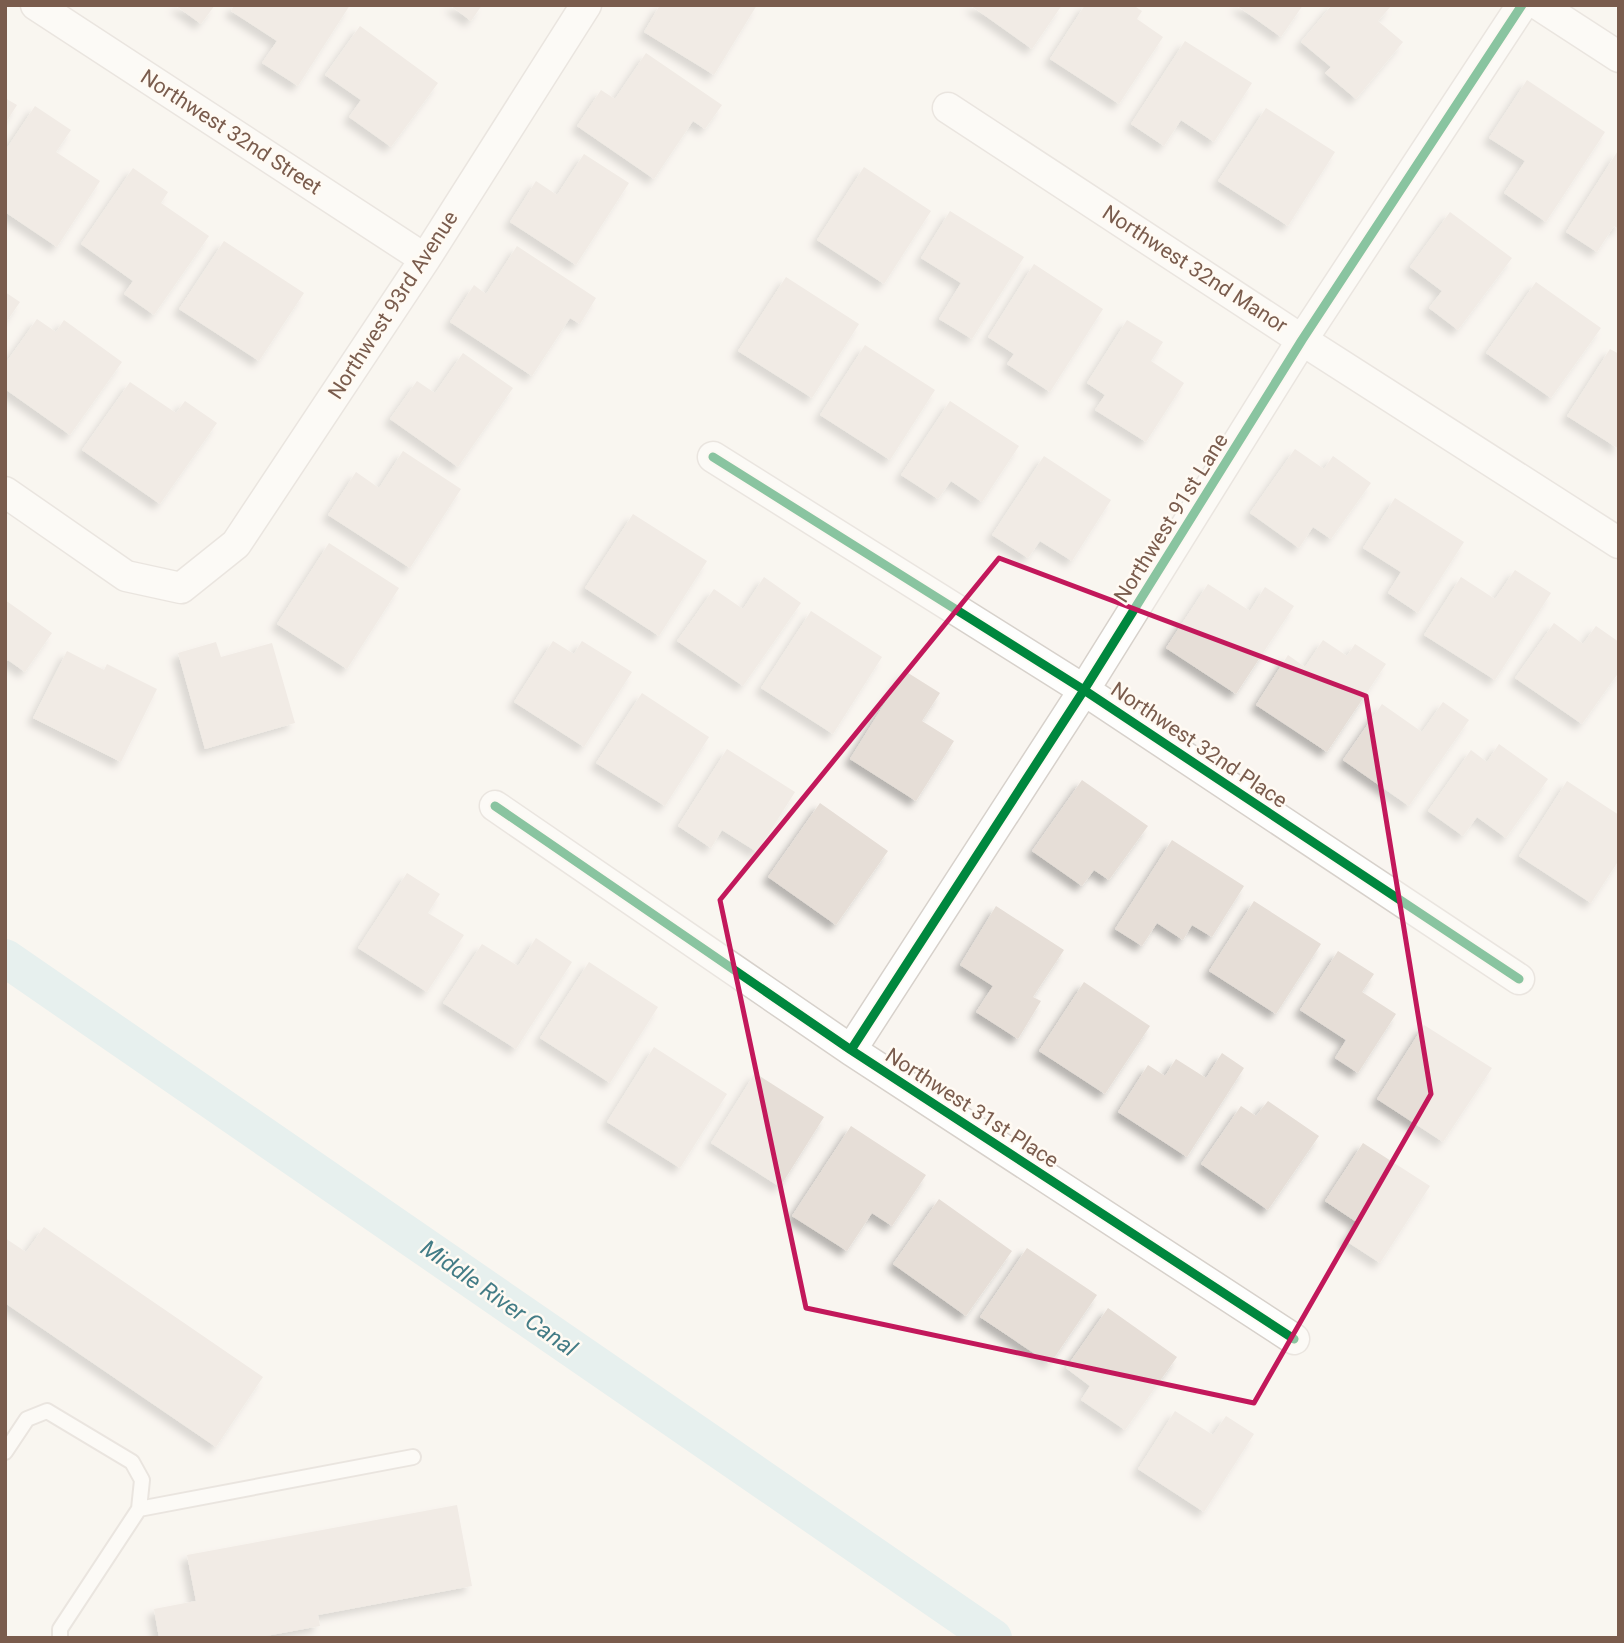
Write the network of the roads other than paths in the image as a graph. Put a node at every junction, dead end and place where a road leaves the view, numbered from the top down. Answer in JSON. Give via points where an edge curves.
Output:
{"nodes":[{"id":1,"x":36,"y":5,"type":"edge"},
{"id":2,"x":586,"y":5,"type":"edge"},
{"id":3,"x":1522,"y":5,"type":"edge"},
{"id":4,"x":1539,"y":5,"type":"edge"},
{"id":5,"x":1619,"y":57,"type":"edge"},
{"id":6,"x":948,"y":108,"type":"dead end"},
{"id":7,"x":425,"y":259,"type":"junction"},
{"id":8,"x":1303,"y":340,"type":"junction"},
{"id":9,"x":713,"y":457,"type":"dead end"},
{"id":10,"x":5,"y":492,"type":"edge"},
{"id":11,"x":1619,"y":543,"type":"edge"},
{"id":12,"x":1084,"y":690,"type":"junction"},
{"id":13,"x":495,"y":807,"type":"dead end"},
{"id":14,"x":1519,"y":979,"type":"dead end"},
{"id":15,"x":851,"y":1051,"type":"junction"},
{"id":16,"x":1294,"y":1339,"type":"dead end"},
{"id":17,"x":5,"y":1452,"type":"edge"},
{"id":18,"x":414,"y":1457,"type":"dead end"},
{"id":19,"x":139,"y":1509,"type":"junction"},
{"id":20,"x":60,"y":1638,"type":"edge"}],
"edges":[{"from":1,"to":7,"type":"street","name":"Northwest 32nd Street"},
{"from":2,"to":7,"type":"street","name":"Northwest 93rd Avenue"},
{"from":3,"to":8,"type":"street","name":"Northwest 91st Lane"},
{"from":4,"to":5,"type":"street"},
{"from":6,"to":8,"type":"street","name":"Northwest 32nd Manor"},
{"from":7,"to":10,"type":"street","name":"Northwest 93rd Avenue","via":[[236,544],[181,589],[126,576]]},
{"from":8,"to":11,"type":"street","name":"Northwest 32nd Manor"},
{"from":8,"to":12,"type":"street","name":"Northwest 91st Lane"},
{"from":9,"to":12,"type":"street","name":"Northwest 32nd Place"},
{"from":12,"to":14,"type":"street","name":"Northwest 32nd Place"},
{"from":12,"to":15,"type":"street","name":"Northwest 91st Lane"},
{"from":13,"to":15,"type":"street","name":"Northwest 31st Place"},
{"from":15,"to":16,"type":"street","name":"Northwest 31st Place"},
{"from":17,"to":19,"type":"lane","via":[[27,1419],[47,1411],[131,1462],[142,1480]]},
{"from":18,"to":19,"type":"lane"},
{"from":19,"to":20,"type":"lane","via":[[60,1629]]}]}
